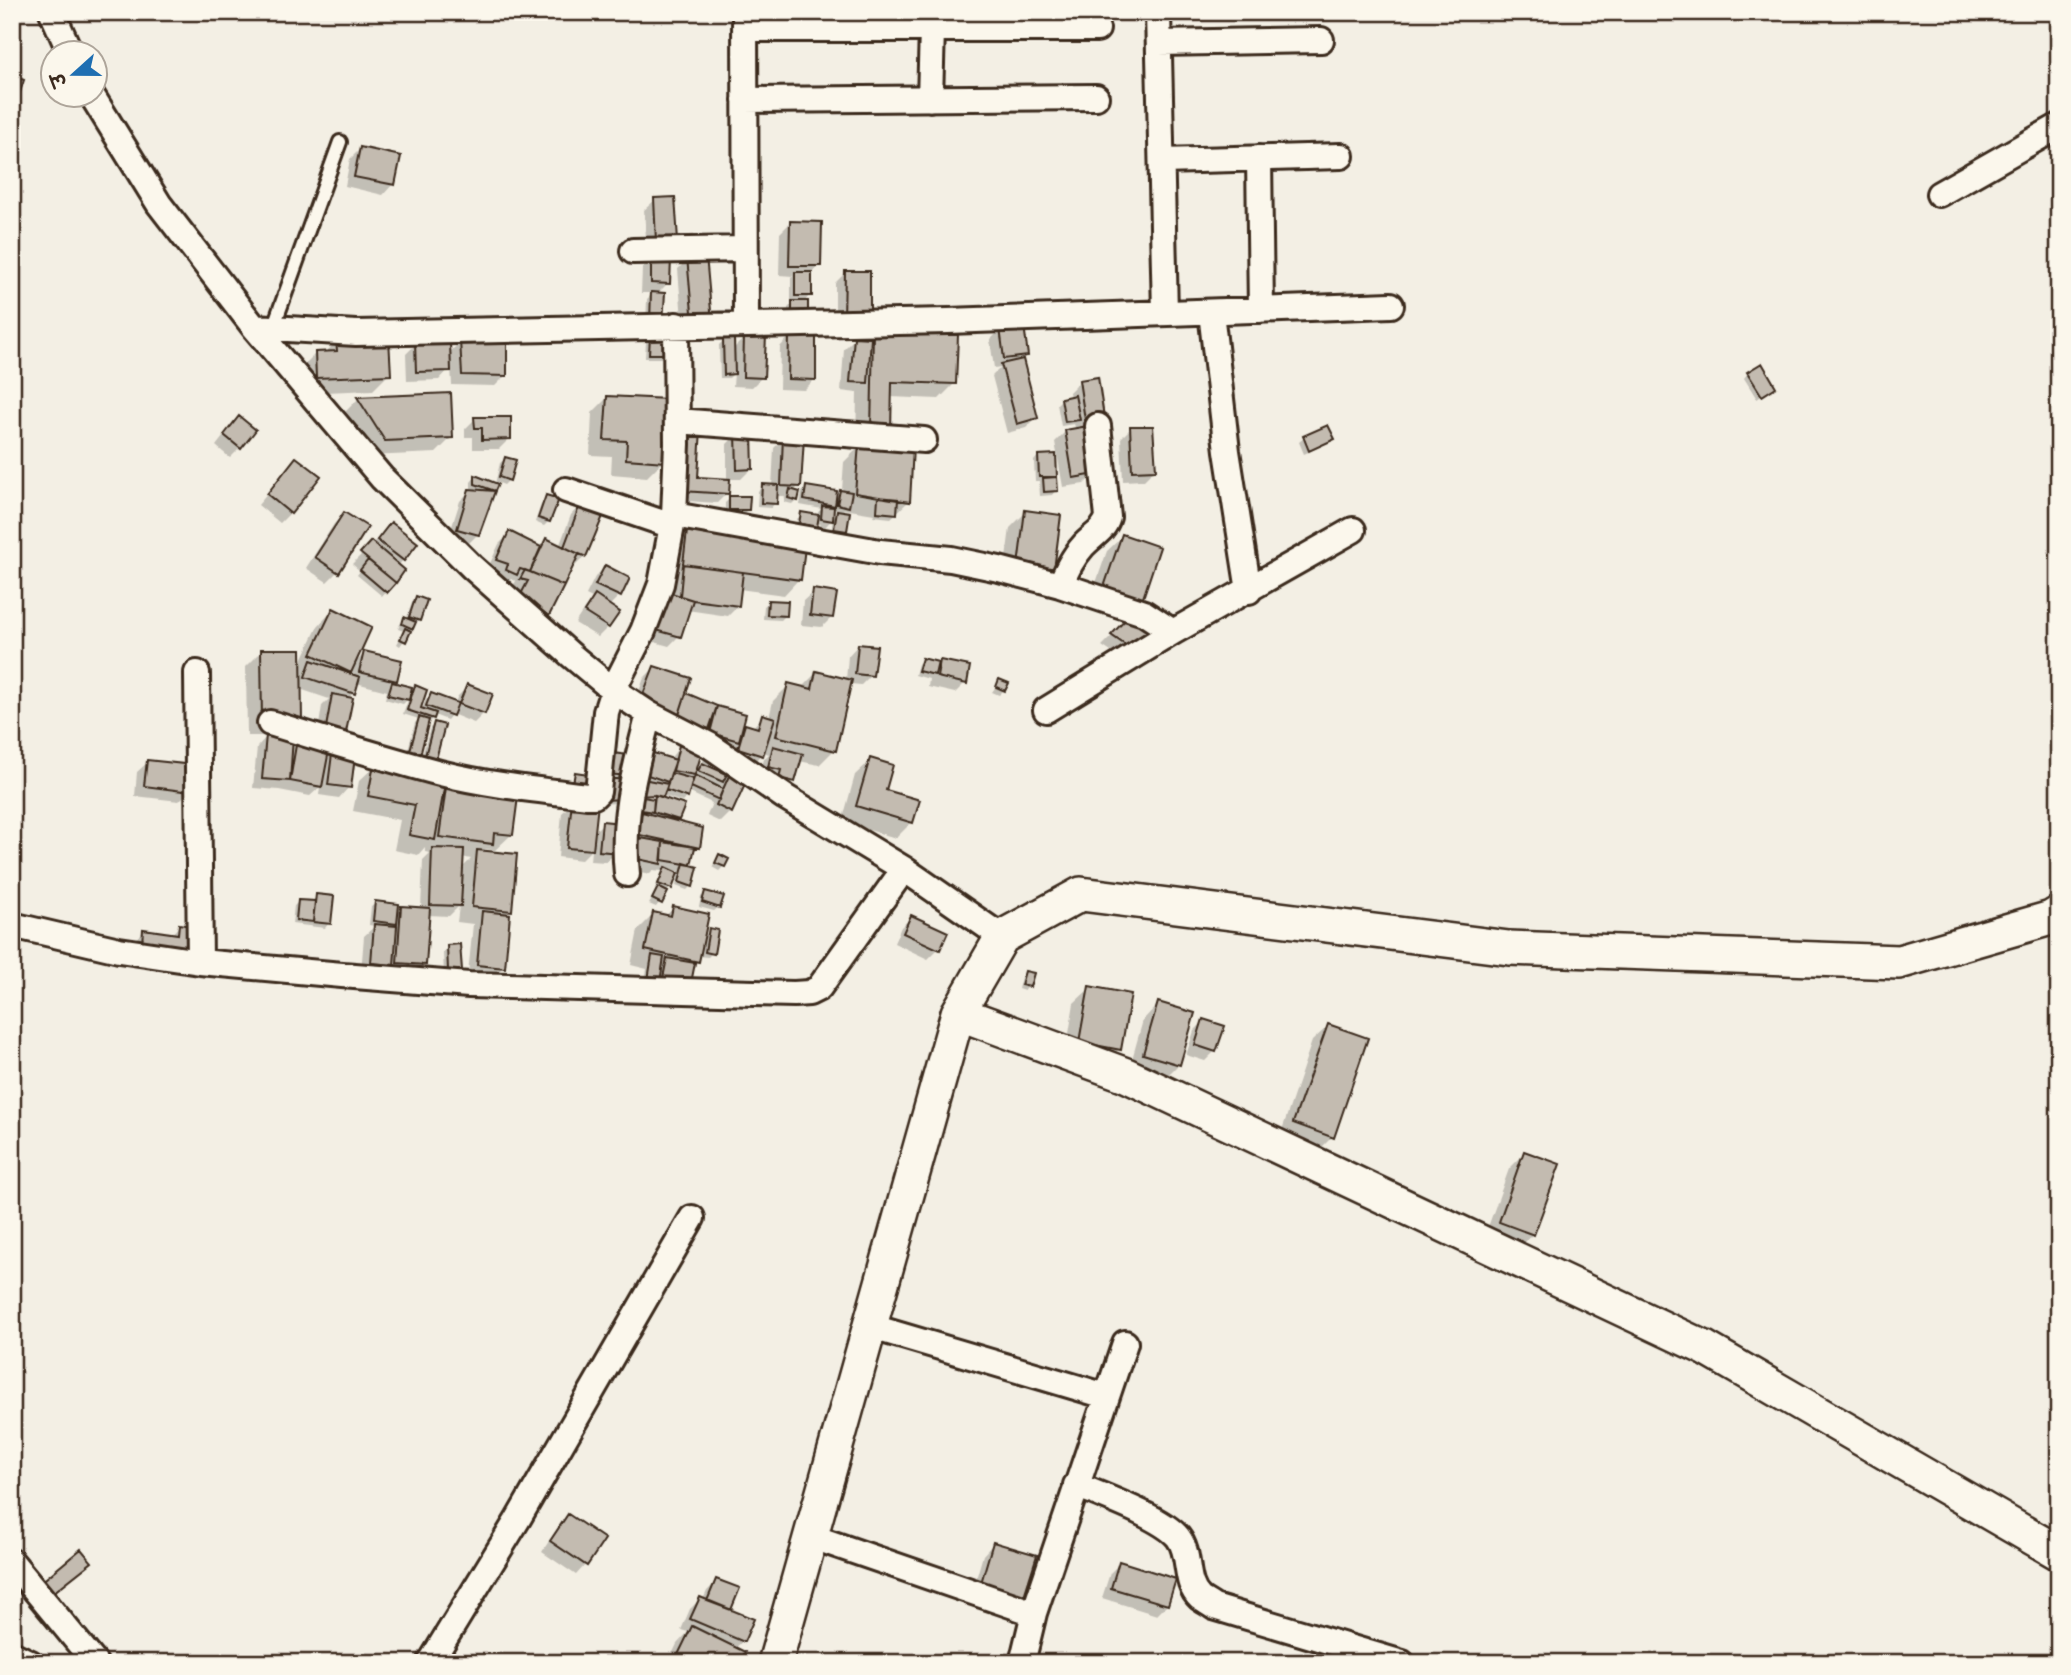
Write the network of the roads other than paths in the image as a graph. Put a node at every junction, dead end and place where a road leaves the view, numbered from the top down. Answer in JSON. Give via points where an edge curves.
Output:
{"nodes":[{"id":1,"x":52,"y":12,"type":"edge"},
{"id":2,"x":1158,"y":12,"type":"edge"},
{"id":3,"x":746,"y":21,"type":"edge"},
{"id":4,"x":932,"y":29,"type":"junction"},
{"id":5,"x":1097,"y":29,"type":"dead end"},
{"id":6,"x":64,"y":38,"type":"edge"},
{"id":7,"x":1321,"y":40,"type":"dead end"},
{"id":8,"x":1159,"y":43,"type":"junction"},
{"id":9,"x":1096,"y":97,"type":"dead end"},
{"id":10,"x":930,"y":99,"type":"junction"},
{"id":11,"x":745,"y":100,"type":"junction"},
{"id":12,"x":100,"y":108,"type":"edge"},
{"id":13,"x":2059,"y":126,"type":"edge"},
{"id":14,"x":340,"y":142,"type":"dead end"},
{"id":15,"x":1341,"y":156,"type":"dead end"},
{"id":16,"x":1259,"y":158,"type":"junction"},
{"id":17,"x":1162,"y":161,"type":"junction"},
{"id":18,"x":1939,"y":194,"type":"dead end"},
{"id":19,"x":745,"y":249,"type":"junction"},
{"id":20,"x":633,"y":251,"type":"dead end"},
{"id":21,"x":1391,"y":305,"type":"dead end"},
{"id":22,"x":1261,"y":310,"type":"junction"},
{"id":23,"x":1211,"y":312,"type":"junction"},
{"id":24,"x":1165,"y":313,"type":"junction"},
{"id":25,"x":746,"y":324,"type":"junction"},
{"id":26,"x":676,"y":326,"type":"junction"},
{"id":27,"x":264,"y":328,"type":"junction"},
{"id":28,"x":677,"y":421,"type":"junction"},
{"id":29,"x":1098,"y":426,"type":"dead end"},
{"id":30,"x":924,"y":440,"type":"dead end"},
{"id":31,"x":566,"y":490,"type":"dead end"},
{"id":32,"x":673,"y":520,"type":"junction"},
{"id":33,"x":1353,"y":530,"type":"dead end"},
{"id":34,"x":1060,"y":585,"type":"junction"},
{"id":35,"x":1248,"y":590,"type":"junction"},
{"id":36,"x":1173,"y":632,"type":"junction"},
{"id":37,"x":197,"y":673,"type":"dead end"},
{"id":38,"x":613,"y":690,"type":"junction"},
{"id":39,"x":1046,"y":710,"type":"dead end"},
{"id":40,"x":649,"y":714,"type":"junction"},
{"id":41,"x":270,"y":723,"type":"dead end"},
{"id":42,"x":904,"y":869,"type":"junction"},
{"id":43,"x":627,"y":874,"type":"dead end"},
{"id":44,"x":2059,"y":913,"type":"edge"},
{"id":45,"x":12,"y":925,"type":"edge"},
{"id":46,"x":1002,"y":937,"type":"junction"},
{"id":47,"x":200,"y":962,"type":"junction"},
{"id":48,"x":958,"y":1013,"type":"junction"},
{"id":49,"x":692,"y":1218,"type":"dead end"},
{"id":50,"x":869,"y":1326,"type":"junction"},
{"id":51,"x":1125,"y":1343,"type":"dead end"},
{"id":52,"x":1106,"y":1396,"type":"junction"},
{"id":53,"x":1076,"y":1485,"type":"junction"},
{"id":54,"x":810,"y":1536,"type":"junction"},
{"id":55,"x":2059,"y":1553,"type":"edge"},
{"id":56,"x":12,"y":1562,"type":"edge"},
{"id":57,"x":1034,"y":1613,"type":"junction"},
{"id":58,"x":1324,"y":1652,"type":"edge"},
{"id":59,"x":12,"y":1654,"type":"edge"},
{"id":60,"x":31,"y":1663,"type":"edge"},
{"id":61,"x":95,"y":1663,"type":"edge"},
{"id":62,"x":430,"y":1663,"type":"edge"},
{"id":63,"x":775,"y":1663,"type":"edge"},
{"id":64,"x":1023,"y":1663,"type":"edge"},
{"id":65,"x":1402,"y":1663,"type":"edge"}],
"edges":[{"from":1,"to":6,"type":"street"},
{"from":2,"to":8,"type":"street"},
{"from":3,"to":4,"type":"street"},
{"from":3,"to":11,"type":"street"},
{"from":4,"to":5,"type":"street"},
{"from":4,"to":10,"type":"street"},
{"from":7,"to":8,"type":"street"},
{"from":8,"to":17,"type":"street"},
{"from":9,"to":10,"type":"street"},
{"from":10,"to":11,"type":"street"},
{"from":11,"to":19,"type":"street"},
{"from":12,"to":27,"type":"street","via":[[159,204]]},
{"from":13,"to":18,"type":"street"},
{"from":14,"to":27,"type":"lane"},
{"from":15,"to":16,"type":"street"},
{"from":16,"to":17,"type":"street"},
{"from":16,"to":22,"type":"street"},
{"from":17,"to":24,"type":"street"},
{"from":19,"to":20,"type":"street"},
{"from":19,"to":25,"type":"street"},
{"from":21,"to":22,"type":"street"},
{"from":22,"to":23,"type":"street"},
{"from":23,"to":24,"type":"street"},
{"from":23,"to":35,"type":"street"},
{"from":24,"to":25,"type":"street"},
{"from":25,"to":26,"type":"street"},
{"from":26,"to":27,"type":"street","via":[[356,333]]},
{"from":26,"to":28,"type":"street"},
{"from":27,"to":38,"type":"street","via":[[382,478],[472,567]]},
{"from":28,"to":30,"type":"street"},
{"from":28,"to":32,"type":"street"},
{"from":29,"to":34,"type":"street","via":[[1106,526],[1084,544]]},
{"from":31,"to":32,"type":"street"},
{"from":32,"to":34,"type":"street","via":[[951,559]]},
{"from":32,"to":38,"type":"street","via":[[661,584]]},
{"from":33,"to":35,"type":"street"},
{"from":34,"to":36,"type":"street","via":[[1144,613]]},
{"from":35,"to":36,"type":"street"},
{"from":36,"to":39,"type":"street"},
{"from":37,"to":47,"type":"street"},
{"from":38,"to":40,"type":"street"},
{"from":38,"to":41,"type":"street","via":[[604,724],[600,785],[594,796],[459,777]]},
{"from":40,"to":42,"type":"street","via":[[709,745]]},
{"from":40,"to":43,"type":"street","via":[[628,799],[624,829]]},
{"from":42,"to":46,"type":"street"},
{"from":42,"to":47,"type":"street","via":[[829,976],[809,993],[469,985]]},
{"from":44,"to":46,"type":"street","via":[[1899,962],[1509,948],[1081,894]]},
{"from":45,"to":47,"type":"street","via":[[119,950]]},
{"from":46,"to":48,"type":"street"},
{"from":48,"to":50,"type":"street"},
{"from":48,"to":55,"type":"street","via":[[1126,1075],[1705,1348]]},
{"from":49,"to":62,"type":"street","via":[[519,1519]]},
{"from":50,"to":52,"type":"street"},
{"from":50,"to":54,"type":"street"},
{"from":51,"to":52,"type":"street"},
{"from":52,"to":53,"type":"street"},
{"from":53,"to":57,"type":"street"},
{"from":53,"to":58,"type":"street","via":[[1160,1522],[1178,1538],[1186,1554],[1191,1586],[1200,1598]]},
{"from":54,"to":57,"type":"street"},
{"from":54,"to":63,"type":"street"},
{"from":56,"to":61,"type":"street"},
{"from":57,"to":64,"type":"street"},
{"from":58,"to":65,"type":"street"},
{"from":59,"to":60,"type":"street"}]}
